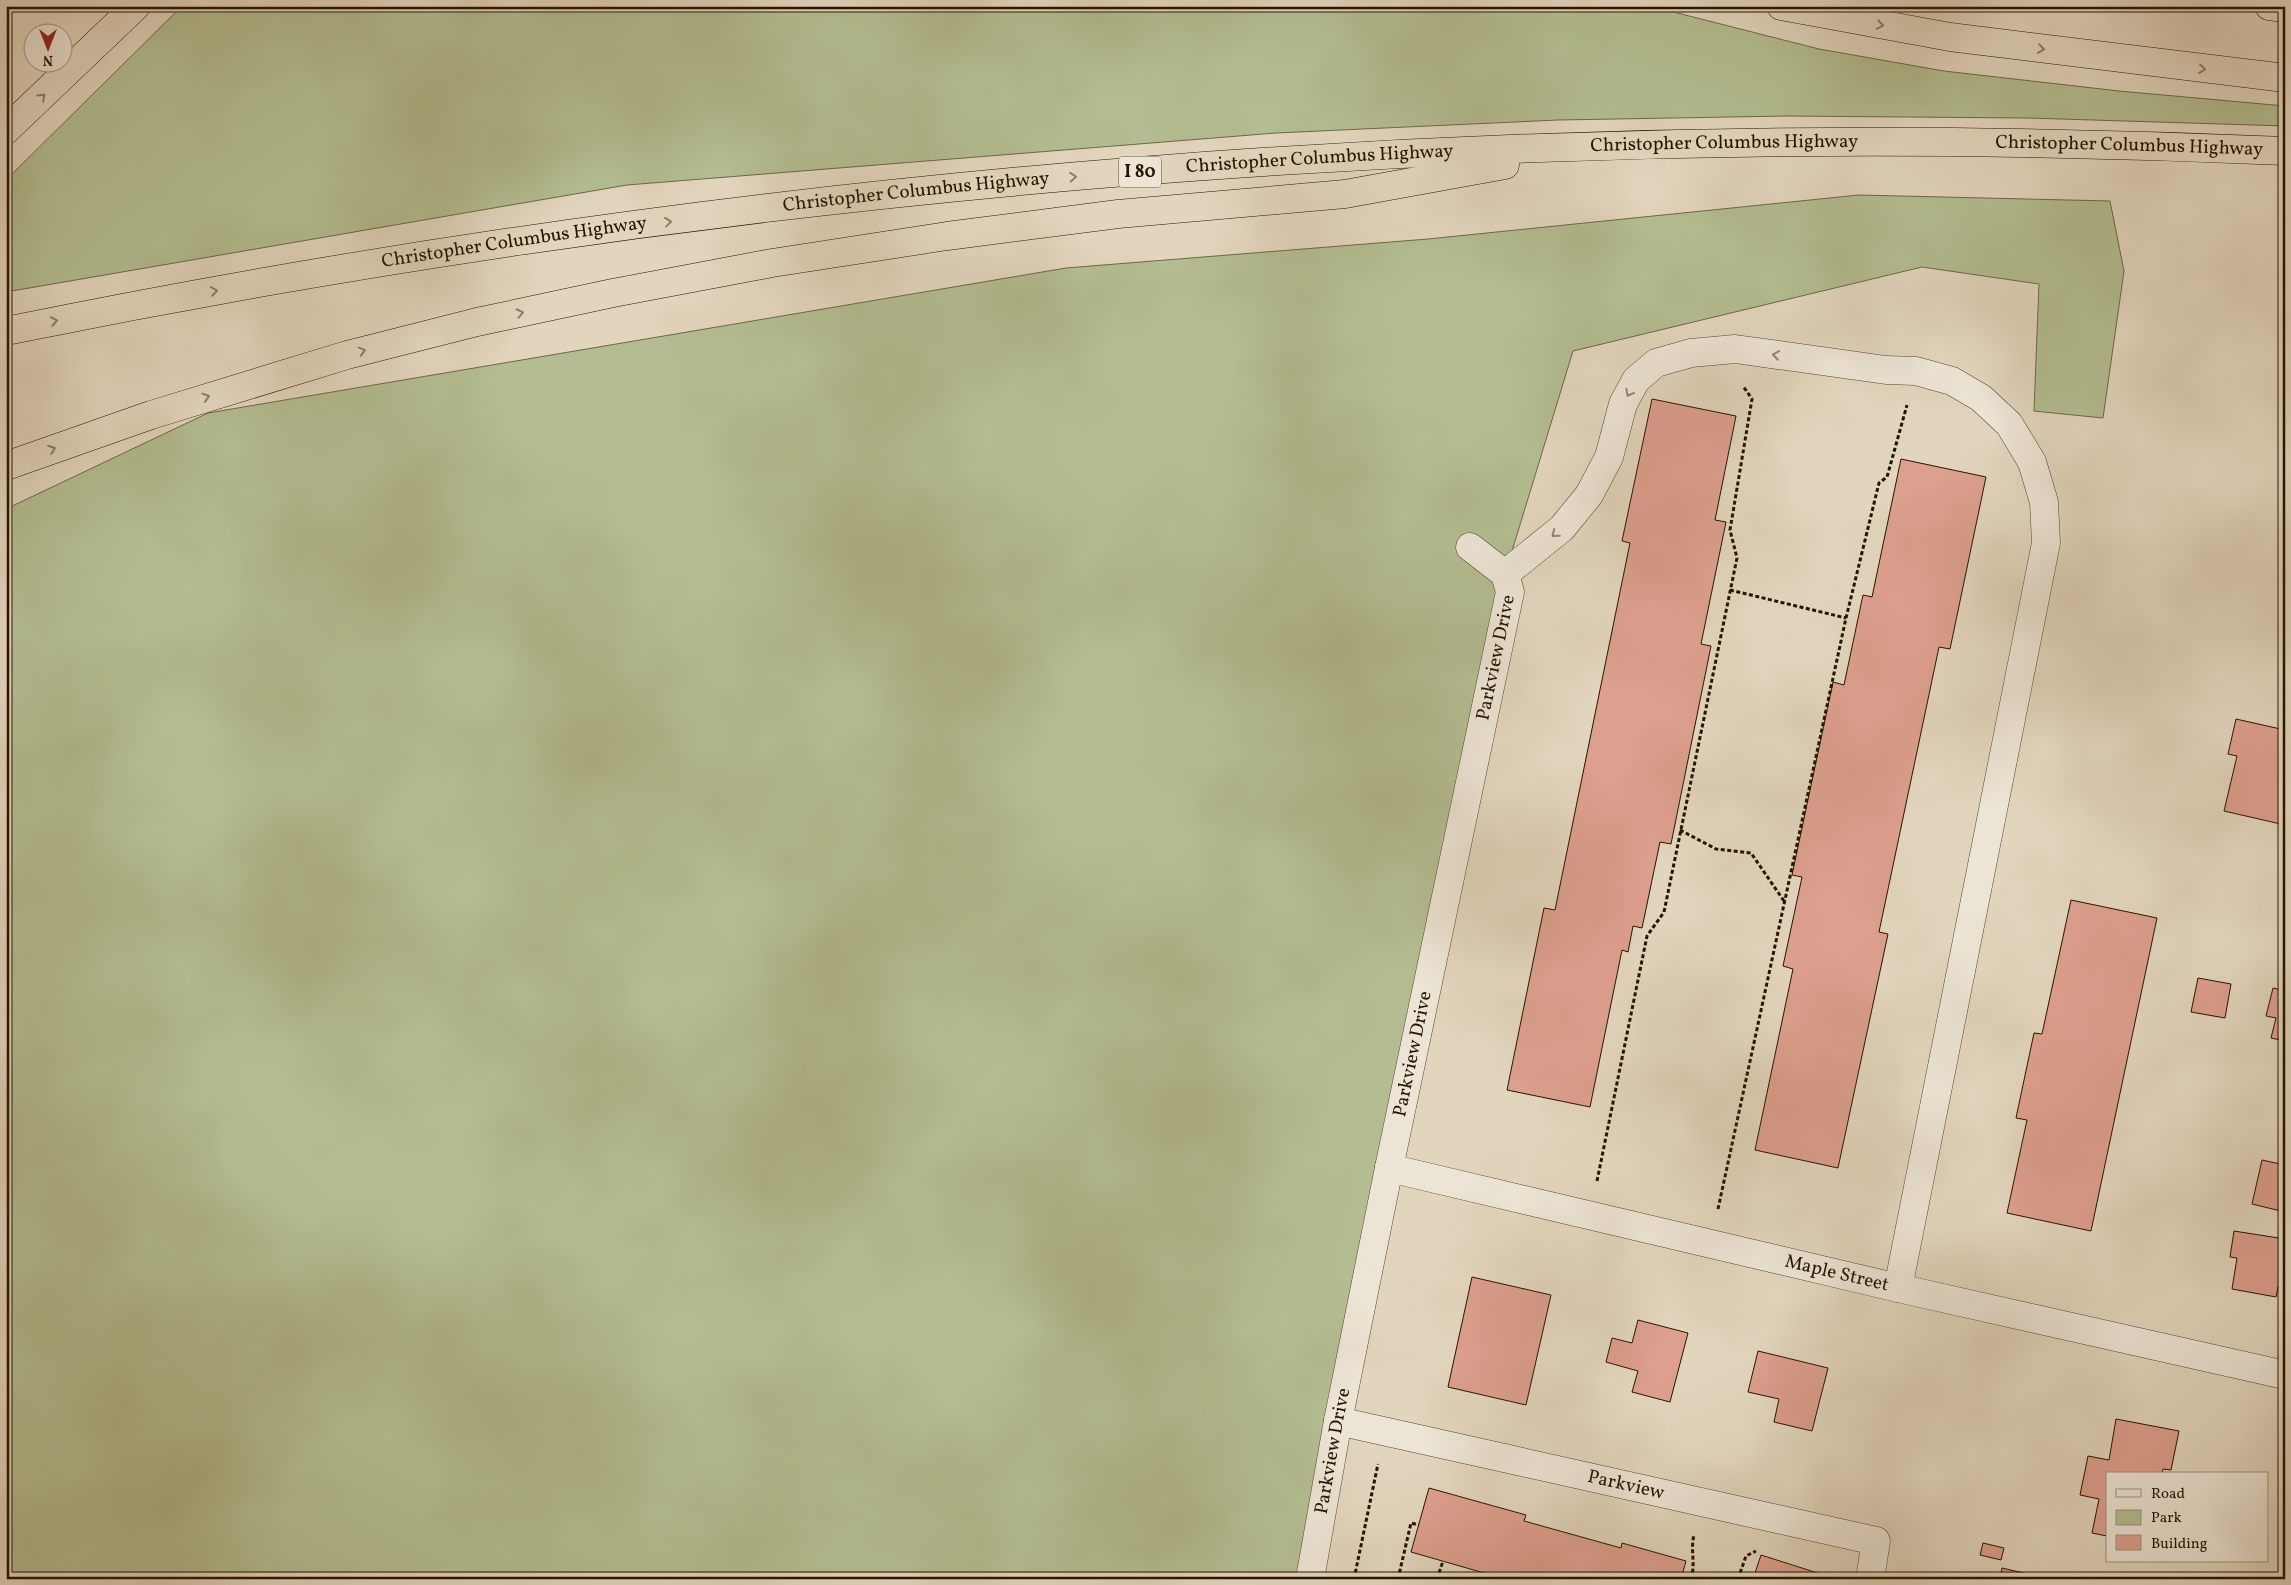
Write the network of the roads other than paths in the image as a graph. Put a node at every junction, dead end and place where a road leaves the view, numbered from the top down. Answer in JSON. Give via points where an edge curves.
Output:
{"nodes":[{"id":1,"x":136,"y":6,"type":"edge"},
{"id":2,"x":1781,"y":6,"type":"edge"},
{"id":3,"x":2269,"y":6,"type":"edge"},
{"id":4,"x":2285,"y":8,"type":"edge"},
{"id":5,"x":2285,"y":78,"type":"edge"},
{"id":6,"x":6,"y":130,"type":"edge"},
{"id":7,"x":1599,"y":147,"type":"junction"},
{"id":8,"x":2285,"y":151,"type":"edge"},
{"id":9,"x":6,"y":331,"type":"edge"},
{"id":10,"x":6,"y":466,"type":"edge"},
{"id":11,"x":1470,"y":547,"type":"dead end"},
{"id":12,"x":1505,"y":574,"type":"junction"},
{"id":13,"x":1389,"y":1168,"type":"junction"},
{"id":14,"x":1898,"y":1288,"type":"junction"},
{"id":15,"x":2285,"y":1375,"type":"edge"},
{"id":16,"x":1338,"y":1421,"type":"junction"},
{"id":17,"x":1310,"y":1579,"type":"edge"},
{"id":18,"x":1870,"y":1579,"type":"edge"}],
"edges":[{"from":6,"to":1,"type":"highway","one_way":true},
{"from":2,"to":5,"type":"highway","one_way":true,"via":[[1960,38]]},
{"from":3,"to":4,"type":"highway"},
{"from":7,"to":8,"type":"highway","name":"Christopher Columbus Highway","number":"I 80","via":[[1928,143]]},
{"from":9,"to":7,"type":"highway","name":"Christopher Columbus Highway","number":"I 80","one_way":true,"via":[[295,277],[521,241],[928,190],[1263,163]]},
{"from":10,"to":7,"type":"highway","one_way":true,"via":[[188,402],[346,355],[477,322],[622,292],[782,262],[1033,224],[1345,194]]},
{"from":11,"to":12,"type":"street","name":"Parkview Drive"},
{"from":12,"to":13,"type":"street","name":"Parkview Drive","via":[[1510,592],[1507,611]]},
{"from":14,"to":12,"type":"street","one_way":true,"via":[[2046,544],[2044,502],[2032,462],[2009,424],[1981,398],[1952,381],[1916,371],[1886,370],[1735,349],[1691,353],[1656,363],[1636,380],[1623,404],[1609,458],[1589,496],[1562,528]]},
{"from":13,"to":14,"type":"street","name":"Maple Street"},
{"from":13,"to":16,"type":"street","name":"Parkview Drive"},
{"from":14,"to":15,"type":"street","name":"Maple Street"},
{"from":16,"to":17,"type":"street","name":"Parkview Drive"},
{"from":16,"to":18,"type":"street","name":"Parkview","via":[[1876,1541]]}]}
